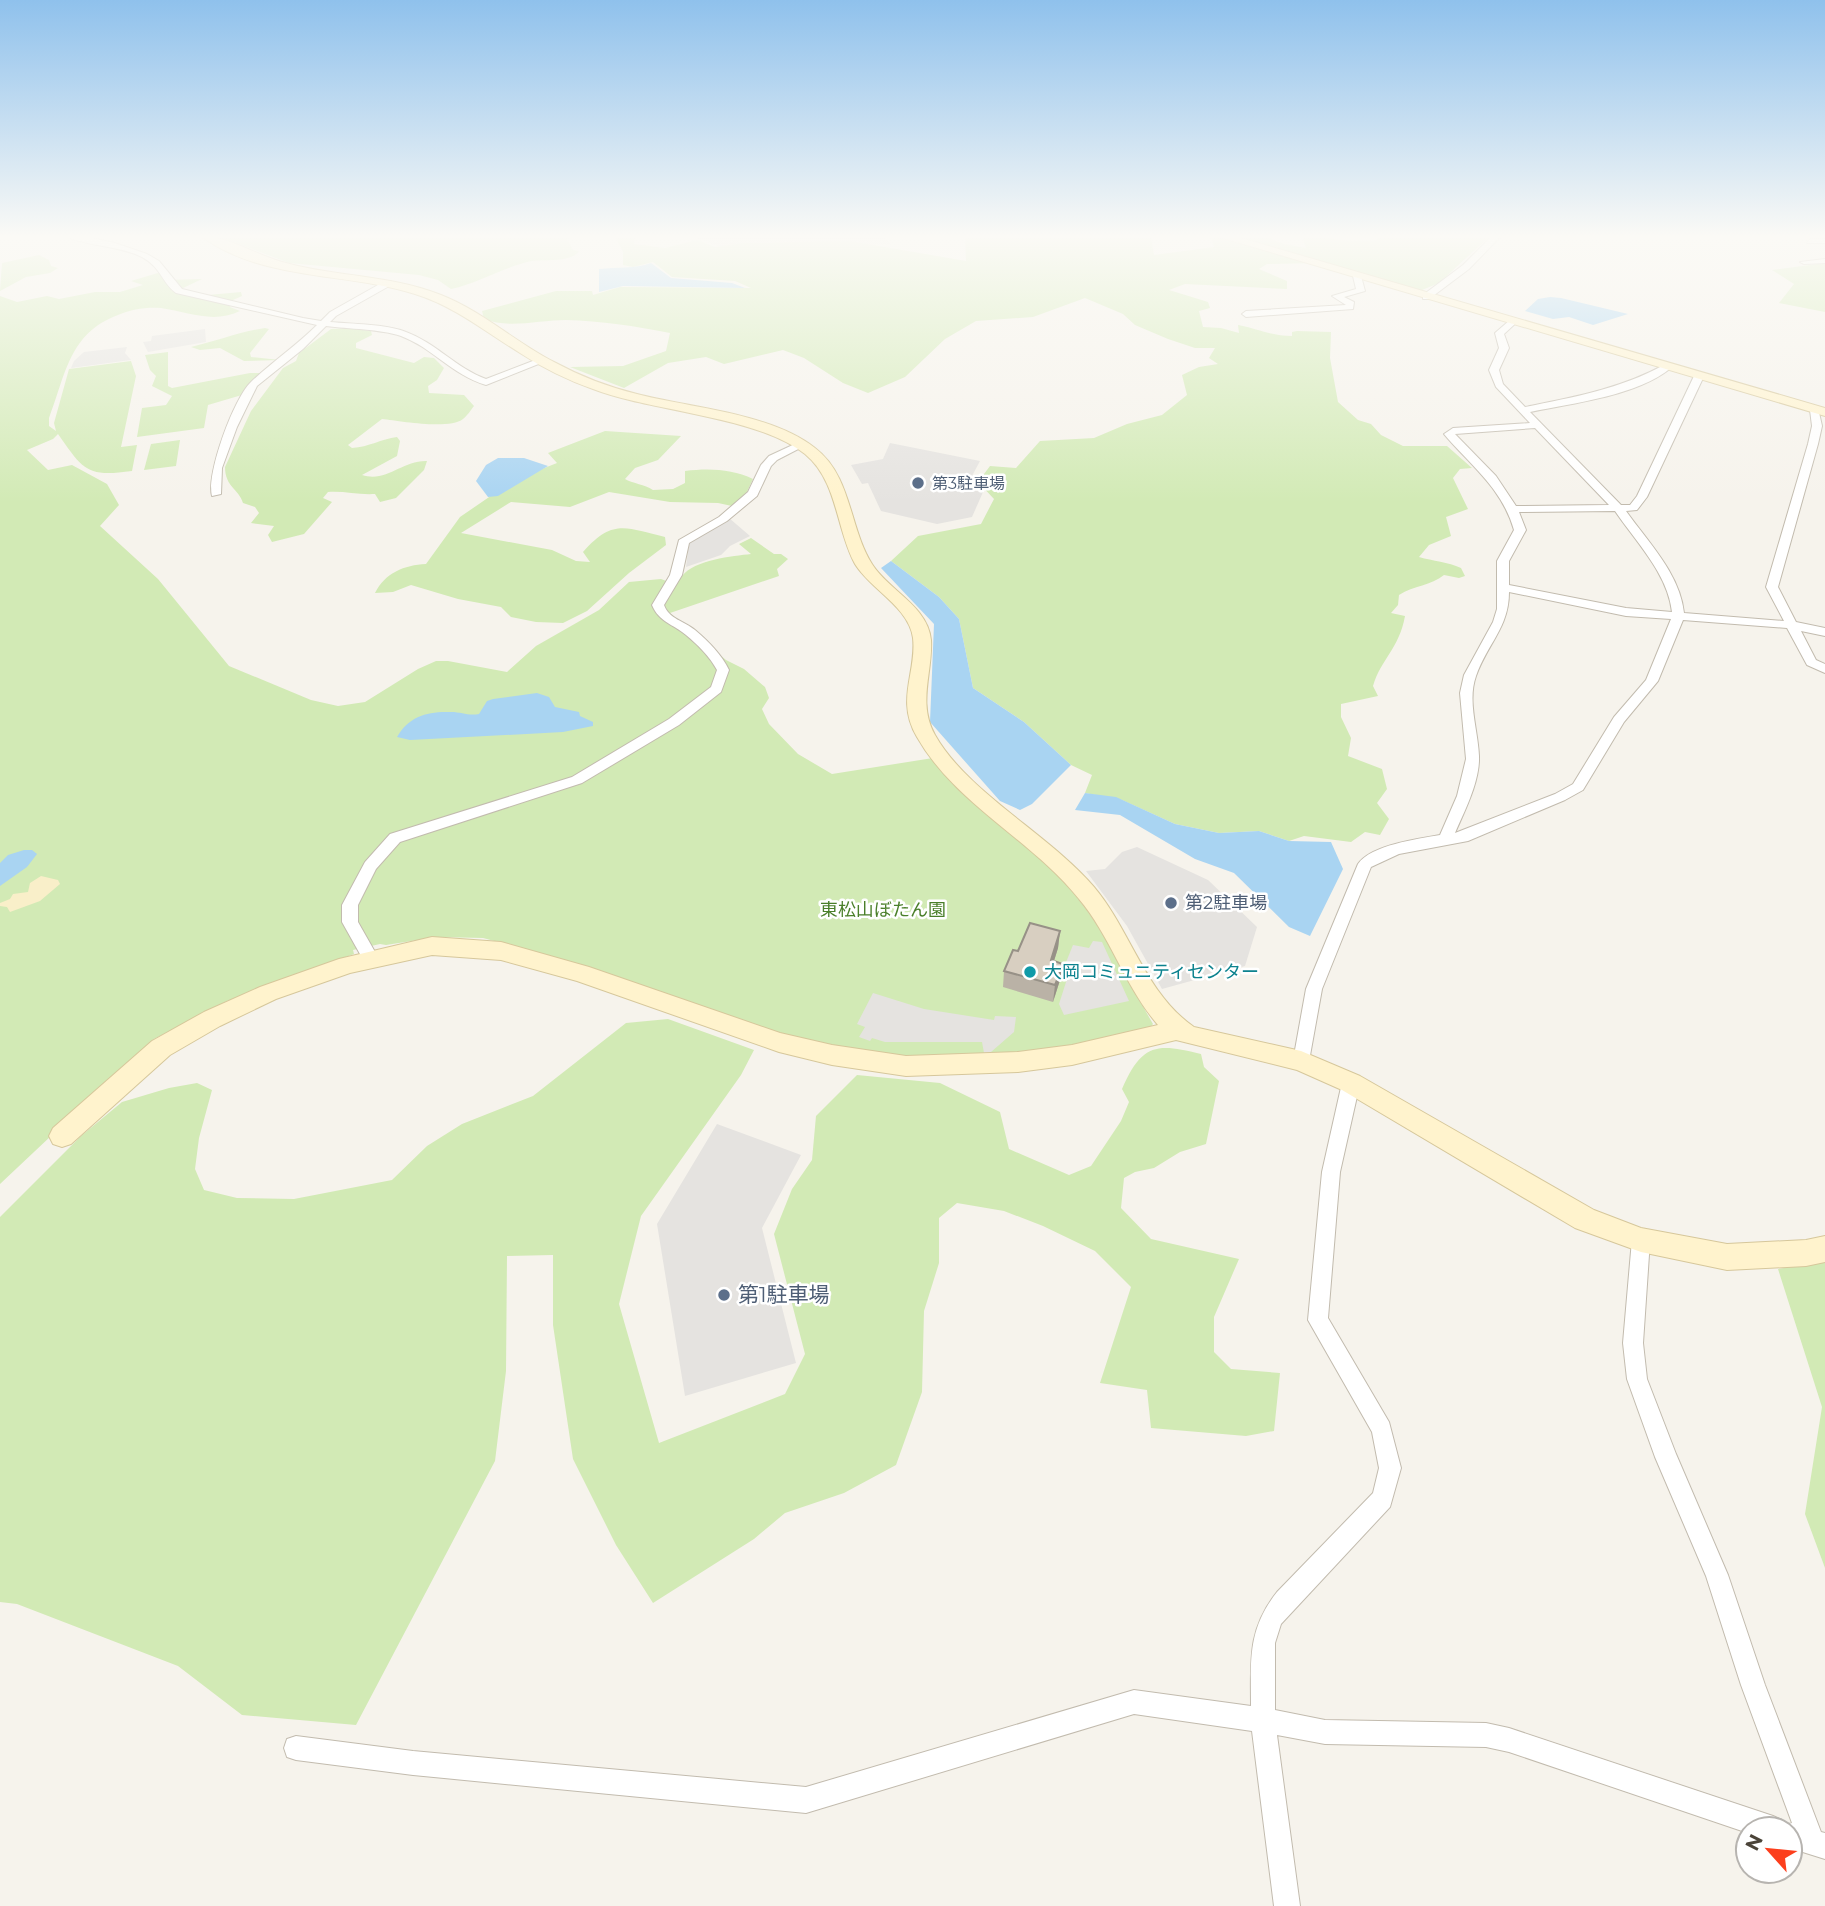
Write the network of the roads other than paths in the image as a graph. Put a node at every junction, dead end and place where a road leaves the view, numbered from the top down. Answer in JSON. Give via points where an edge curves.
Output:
{"nodes":[{"id":1,"x":321,"y":325,"type":"edge"},
{"id":2,"x":329,"y":325,"type":"edge"},
{"id":3,"x":484,"y":325,"type":"edge"},
{"id":4,"x":1509,"y":325,"type":"edge"},
{"id":5,"x":1523,"y":325,"type":"edge"},
{"id":6,"x":541,"y":361,"type":"junction"},
{"id":7,"x":1667,"y":367,"type":"junction"},
{"id":8,"x":1699,"y":376,"type":"junction"},
{"id":9,"x":1523,"y":410,"type":"junction"},
{"id":10,"x":1820,"y":411,"type":"edge"},
{"id":11,"x":1537,"y":425,"type":"junction"},
{"id":12,"x":801,"y":445,"type":"junction"},
{"id":13,"x":216,"y":494,"type":"dead end"},
{"id":14,"x":1618,"y":508,"type":"junction"},
{"id":15,"x":1514,"y":509,"type":"junction"},
{"id":16,"x":1502,"y":587,"type":"junction"},
{"id":17,"x":1678,"y":618,"type":"junction"},
{"id":18,"x":1791,"y":625,"type":"junction"},
{"id":19,"x":1825,"y":632,"type":"edge"},
{"id":20,"x":1825,"y":669,"type":"edge"},
{"id":21,"x":1446,"y":838,"type":"junction"},
{"id":22,"x":370,"y":959,"type":"junction"},
{"id":23,"x":1176,"y":1030,"type":"junction"},
{"id":24,"x":1301,"y":1061,"type":"junction"},
{"id":25,"x":1351,"y":1083,"type":"junction"},
{"id":26,"x":62,"y":1136,"type":"dead end"},
{"id":27,"x":1641,"y":1240,"type":"junction"},
{"id":28,"x":1825,"y":1249,"type":"edge"},
{"id":29,"x":1263,"y":1720,"type":"junction"},
{"id":30,"x":296,"y":1748,"type":"dead end"},
{"id":31,"x":1734,"y":1816,"type":"edge"},
{"id":32,"x":1809,"y":1841,"type":"edge"},
{"id":33,"x":1287,"y":1906,"type":"edge"}],
"edges":[{"from":1,"to":13,"type":"street","via":[[247,394],[217,468]]},
{"from":2,"to":6,"type":"street","via":[[410,336],[466,375],[486,382]]},
{"from":3,"to":6,"type":"street"},
{"from":4,"to":9,"type":"street","via":[[1499,333],[1504,352],[1494,370],[1499,385]]},
{"from":5,"to":7,"type":"street"},
{"from":6,"to":12,"type":"street","via":[[615,393],[750,426]]},
{"from":7,"to":8,"type":"street"},
{"from":7,"to":9,"type":"street","via":[[1647,380]]},
{"from":8,"to":10,"type":"street"},
{"from":8,"to":14,"type":"street","via":[[1643,497],[1633,508]]},
{"from":9,"to":11,"type":"street"},
{"from":10,"to":18,"type":"street","via":[[1772,587]]},
{"from":11,"to":14,"type":"street"},
{"from":11,"to":15,"type":"street","via":[[1453,431],[1449,435],[1486,471]]},
{"from":12,"to":22,"type":"street","via":[[773,458],[753,494],[723,519],[683,542],[679,571],[658,605],[662,615],[688,631],[718,660],[723,670],[716,688],[674,722],[576,780],[395,838],[370,866],[350,905],[350,922]]},
{"from":12,"to":23,"type":"street","via":[[831,476],[865,565],[920,630],[916,702],[930,744],[966,784],[1087,893]]},
{"from":14,"to":15,"type":"street"},
{"from":14,"to":17,"type":"street","via":[[1665,574],[1676,595]]},
{"from":15,"to":16,"type":"street","via":[[1520,530],[1503,562]]},
{"from":16,"to":17,"type":"street"},
{"from":16,"to":21,"type":"street","via":[[1499,622],[1470,675],[1466,693],[1473,759]]},
{"from":17,"to":18,"type":"street"},
{"from":17,"to":21,"type":"street","via":[[1652,681],[1619,720],[1578,787],[1463,837]]},
{"from":18,"to":19,"type":"street"},
{"from":18,"to":20,"type":"street","via":[[1811,662]]},
{"from":21,"to":24,"type":"street","via":[[1378,853],[1365,864],[1314,989]]},
{"from":22,"to":23,"type":"street","via":[[432,946],[501,951],[581,973],[779,1042],[906,1066],[1072,1055]]},
{"from":22,"to":26,"type":"street","via":[[268,993],[161,1048]]},
{"from":23,"to":24,"type":"street"},
{"from":24,"to":25,"type":"street"},
{"from":25,"to":27,"type":"street","via":[[1586,1219]]},
{"from":25,"to":29,"type":"street","via":[[1331,1172],[1318,1320],[1382,1429],[1390,1468],[1382,1499],[1271,1618],[1263,1643]]},
{"from":27,"to":28,"type":"street","via":[[1727,1256]]},
{"from":27,"to":32,"type":"street","via":[[1633,1343],[1637,1379],[1717,1575]]},
{"from":29,"to":30,"type":"street","via":[[1134,1702],[806,1800]]},
{"from":29,"to":31,"type":"street","via":[[1325,1732],[1486,1735]]},
{"from":29,"to":33,"type":"street"}]}
